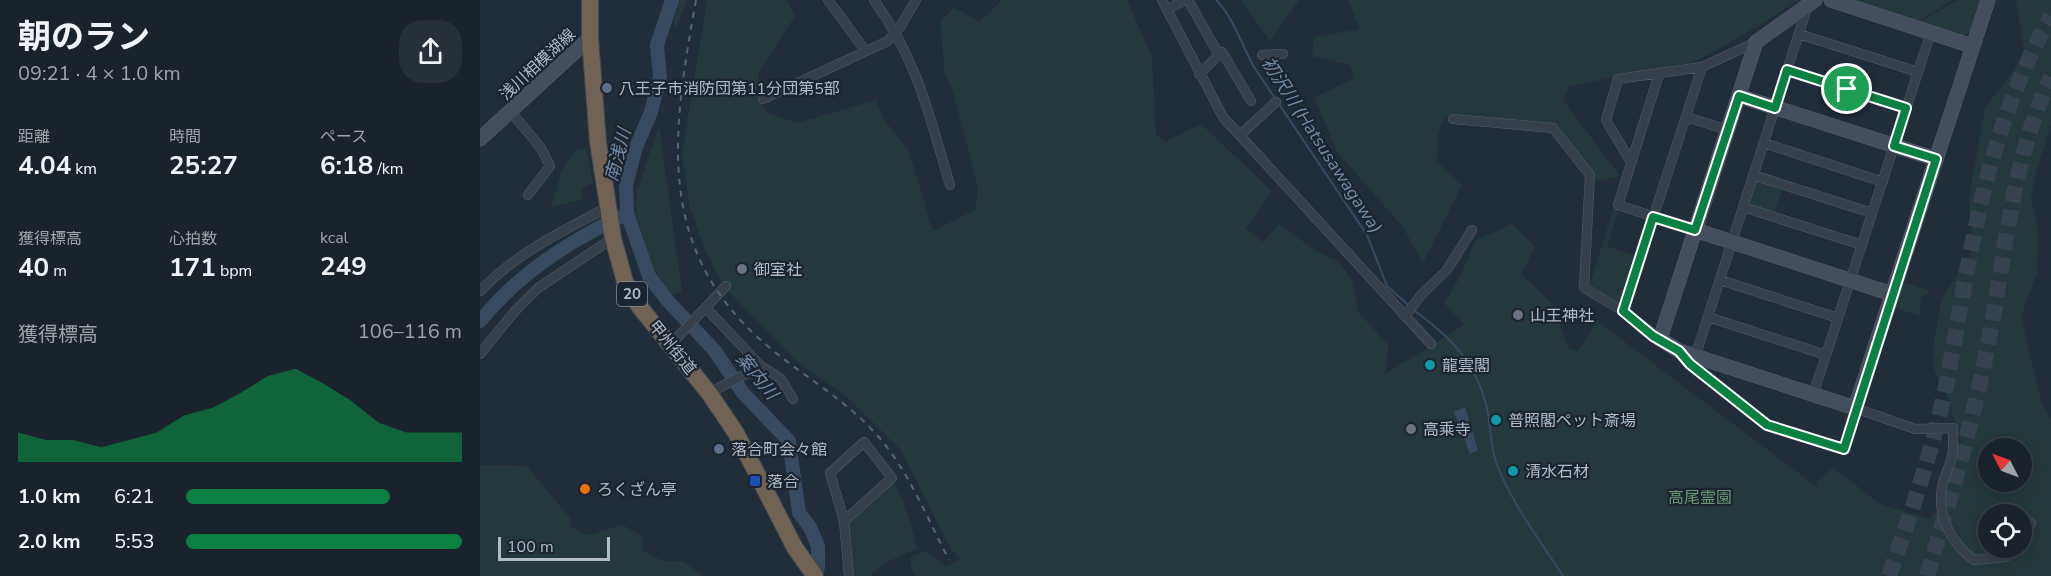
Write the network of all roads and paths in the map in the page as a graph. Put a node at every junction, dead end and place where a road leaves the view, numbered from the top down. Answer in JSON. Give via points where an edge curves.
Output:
{"nodes":[{"id":1,"x":590,"y":0,"type":"edge"},
{"id":2,"x":828,"y":0,"type":"edge"},
{"id":3,"x":873,"y":0,"type":"edge"},
{"id":4,"x":916,"y":0,"type":"edge"},
{"id":5,"x":1162,"y":0,"type":"edge"},
{"id":6,"x":1187,"y":0,"type":"edge"},
{"id":7,"x":1831,"y":0,"type":"edge"},
{"id":8,"x":1988,"y":0,"type":"edge"},
{"id":9,"x":1812,"y":2,"type":"edge"},
{"id":10,"x":1167,"y":10,"type":"junction"},
{"id":11,"x":897,"y":32,"type":"junction"},
{"id":12,"x":1931,"y":32,"type":"junction"},
{"id":13,"x":1799,"y":34,"type":"junction"},
{"id":14,"x":590,"y":38,"type":"junction"},
{"id":15,"x":1756,"y":42,"type":"junction"},
{"id":16,"x":1972,"y":46,"type":"junction"},
{"id":17,"x":865,"y":50,"type":"junction"},
{"id":18,"x":1283,"y":54,"type":"dead end"},
{"id":19,"x":1219,"y":55,"type":"junction"},
{"id":20,"x":1262,"y":55,"type":"dead end"},
{"id":21,"x":1702,"y":67,"type":"junction"},
{"id":22,"x":1787,"y":70,"type":"junction"},
{"id":23,"x":1918,"y":72,"type":"junction"},
{"id":24,"x":1199,"y":74,"type":"junction"},
{"id":25,"x":1659,"y":74,"type":"junction"},
{"id":26,"x":1739,"y":96,"type":"junction"},
{"id":27,"x":763,"y":99,"type":"dead end"},
{"id":28,"x":1251,"y":101,"type":"dead end"},
{"id":29,"x":1276,"y":102,"type":"dead end"},
{"id":30,"x":1775,"y":108,"type":"junction"},
{"id":31,"x":1906,"y":108,"type":"junction"},
{"id":32,"x":510,"y":112,"type":"junction"},
{"id":33,"x":1686,"y":117,"type":"junction"},
{"id":34,"x":1453,"y":119,"type":"dead end"},
{"id":35,"x":1728,"y":130,"type":"junction"},
{"id":36,"x":1240,"y":135,"type":"junction"},
{"id":37,"x":480,"y":139,"type":"edge"},
{"id":38,"x":1764,"y":143,"type":"junction"},
{"id":39,"x":1894,"y":146,"type":"junction"},
{"id":40,"x":1936,"y":159,"type":"junction"},
{"id":41,"x":1630,"y":162,"type":"junction"},
{"id":42,"x":1754,"y":175,"type":"junction"},
{"id":43,"x":1882,"y":182,"type":"junction"},
{"id":44,"x":950,"y":185,"type":"dead end"},
{"id":45,"x":528,"y":195,"type":"dead end"},
{"id":46,"x":1743,"y":207,"type":"junction"},
{"id":47,"x":609,"y":208,"type":"junction"},
{"id":48,"x":1872,"y":213,"type":"junction"},
{"id":49,"x":1653,"y":217,"type":"junction"},
{"id":50,"x":1472,"y":230,"type":"dead end"},
{"id":51,"x":1695,"y":230,"type":"junction"},
{"id":52,"x":613,"y":236,"type":"junction"},
{"id":53,"x":1732,"y":242,"type":"junction"},
{"id":54,"x":1862,"y":245,"type":"junction"},
{"id":55,"x":1720,"y":280,"type":"junction"},
{"id":56,"x":1851,"y":280,"type":"junction"},
{"id":57,"x":726,"y":286,"type":"dead end"},
{"id":58,"x":480,"y":291,"type":"edge"},
{"id":59,"x":1892,"y":294,"type":"junction"},
{"id":60,"x":706,"y":308,"type":"junction"},
{"id":61,"x":1410,"y":310,"type":"junction"},
{"id":62,"x":1623,"y":311,"type":"junction"},
{"id":63,"x":1708,"y":317,"type":"junction"},
{"id":64,"x":1838,"y":318,"type":"junction"},
{"id":65,"x":677,"y":339,"type":"junction"},
{"id":66,"x":1660,"y":339,"type":"junction"},
{"id":67,"x":1431,"y":344,"type":"dead end"},
{"id":68,"x":1679,"y":351,"type":"junction"},
{"id":69,"x":480,"y":354,"type":"edge"},
{"id":70,"x":1826,"y":355,"type":"junction"},
{"id":71,"x":1695,"y":357,"type":"junction"},
{"id":72,"x":761,"y":366,"type":"junction"},
{"id":73,"x":709,"y":393,"type":"junction"},
{"id":74,"x":1813,"y":395,"type":"junction"},
{"id":75,"x":793,"y":399,"type":"dead end"},
{"id":76,"x":1855,"y":408,"type":"junction"},
{"id":77,"x":844,"y":521,"type":"junction"},
{"id":78,"x":1995,"y":558,"type":"edge"},
{"id":79,"x":811,"y":571,"type":"edge"},
{"id":80,"x":849,"y":576,"type":"edge"}],
"edges":[{"from":1,"to":14,"type":"highway","name":"甲州街道","number":"20"},
{"from":2,"to":17,"type":"street"},
{"from":3,"to":11,"type":"street"},
{"from":4,"to":11,"type":"street"},
{"from":5,"to":10,"type":"street"},
{"from":6,"to":10,"type":"street"},
{"from":6,"to":19,"type":"street"},
{"from":7,"to":12,"type":"street"},
{"from":8,"to":16,"type":"street"},
{"from":9,"to":13,"type":"street"},
{"from":9,"to":15,"type":"street"},
{"from":10,"to":24,"type":"street"},
{"from":11,"to":17,"type":"street"},
{"from":11,"to":44,"type":"street","via":[[918,79]]},
{"from":12,"to":16,"type":"street"},
{"from":12,"to":23,"type":"street"},
{"from":13,"to":22,"type":"street"},
{"from":13,"to":23,"type":"street"},
{"from":14,"to":32,"type":"street","name":"浅川相模湖線"},
{"from":14,"to":47,"type":"highway","name":"甲州街道","number":"20"},
{"from":15,"to":21,"type":"street"},
{"from":15,"to":26,"type":"street"},
{"from":16,"to":40,"type":"street"},
{"from":17,"to":27,"type":"street"},
{"from":18,"to":20,"type":"street"},
{"from":19,"to":24,"type":"street"},
{"from":19,"to":28,"type":"street","via":[[1222,52]]},
{"from":21,"to":25,"type":"street"},
{"from":21,"to":33,"type":"street"},
{"from":22,"to":30,"type":"street"},
{"from":22,"to":31,"type":"street"},
{"from":23,"to":31,"type":"street"},
{"from":24,"to":36,"type":"street","via":[[1223,117]]},
{"from":25,"to":41,"type":"street"},
{"from":25,"to":41,"type":"street","via":[[1618,79],[1606,120]]},
{"from":26,"to":30,"type":"street"},
{"from":26,"to":35,"type":"street"},
{"from":29,"to":36,"type":"street"},
{"from":30,"to":38,"type":"street"},
{"from":30,"to":39,"type":"street"},
{"from":31,"to":39,"type":"street"},
{"from":32,"to":37,"type":"street","name":"浅川相模湖線"},
{"from":32,"to":45,"type":"street","via":[[541,148],[550,166]]},
{"from":33,"to":35,"type":"street"},
{"from":33,"to":49,"type":"street"},
{"from":34,"to":62,"type":"street","via":[[1553,128],[1590,175],[1584,288]]},
{"from":35,"to":51,"type":"street"},
{"from":36,"to":61,"type":"street"},
{"from":38,"to":42,"type":"street"},
{"from":38,"to":43,"type":"street"},
{"from":39,"to":40,"type":"street"},
{"from":39,"to":43,"type":"street"},
{"from":40,"to":59,"type":"street"},
{"from":41,"to":49,"type":"street","via":[[1618,205]]},
{"from":42,"to":46,"type":"street"},
{"from":42,"to":48,"type":"street"},
{"from":43,"to":48,"type":"street"},
{"from":46,"to":53,"type":"street"},
{"from":46,"to":54,"type":"street"},
{"from":47,"to":52,"type":"highway","name":"甲州街道","number":"20"},
{"from":47,"to":58,"type":"street","via":[[551,236],[502,270]]},
{"from":48,"to":54,"type":"street"},
{"from":49,"to":51,"type":"street"},
{"from":49,"to":62,"type":"street"},
{"from":50,"to":61,"type":"street","via":[[1447,270]]},
{"from":51,"to":53,"type":"street"},
{"from":51,"to":66,"type":"street"},
{"from":52,"to":65,"type":"highway","name":"甲州街道","number":"20","via":[[630,291]]},
{"from":52,"to":69,"type":"street","via":[[538,288]]},
{"from":53,"to":55,"type":"street"},
{"from":53,"to":56,"type":"street"},
{"from":54,"to":56,"type":"street"},
{"from":55,"to":63,"type":"street"},
{"from":55,"to":64,"type":"street"},
{"from":56,"to":59,"type":"street"},
{"from":56,"to":64,"type":"street"},
{"from":57,"to":60,"type":"street"},
{"from":59,"to":76,"type":"street"},
{"from":60,"to":65,"type":"street"},
{"from":60,"to":72,"type":"street"},
{"from":61,"to":67,"type":"street"},
{"from":62,"to":66,"type":"street"},
{"from":63,"to":70,"type":"street"},
{"from":63,"to":71,"type":"street"},
{"from":64,"to":70,"type":"street"},
{"from":65,"to":73,"type":"highway","name":"甲州街道","number":"20"},
{"from":66,"to":68,"type":"street"},
{"from":68,"to":71,"type":"street"},
{"from":68,"to":76,"type":"street","via":[[1767,425],[1797,435],[1844,449]]},
{"from":70,"to":74,"type":"street"},
{"from":71,"to":74,"type":"street"},
{"from":72,"to":73,"type":"street"},
{"from":72,"to":75,"type":"street","via":[[780,379]]},
{"from":73,"to":79,"type":"highway","name":"甲州街道","number":"20"},
{"from":74,"to":76,"type":"street"},
{"from":76,"to":78,"type":"street","via":[[1915,429],[1953,428],[1941,510],[1958,548],[1974,560]]},
{"from":77,"to":77,"type":"street","via":[[892,478],[864,442],[830,473]]},
{"from":77,"to":80,"type":"street"}]}
